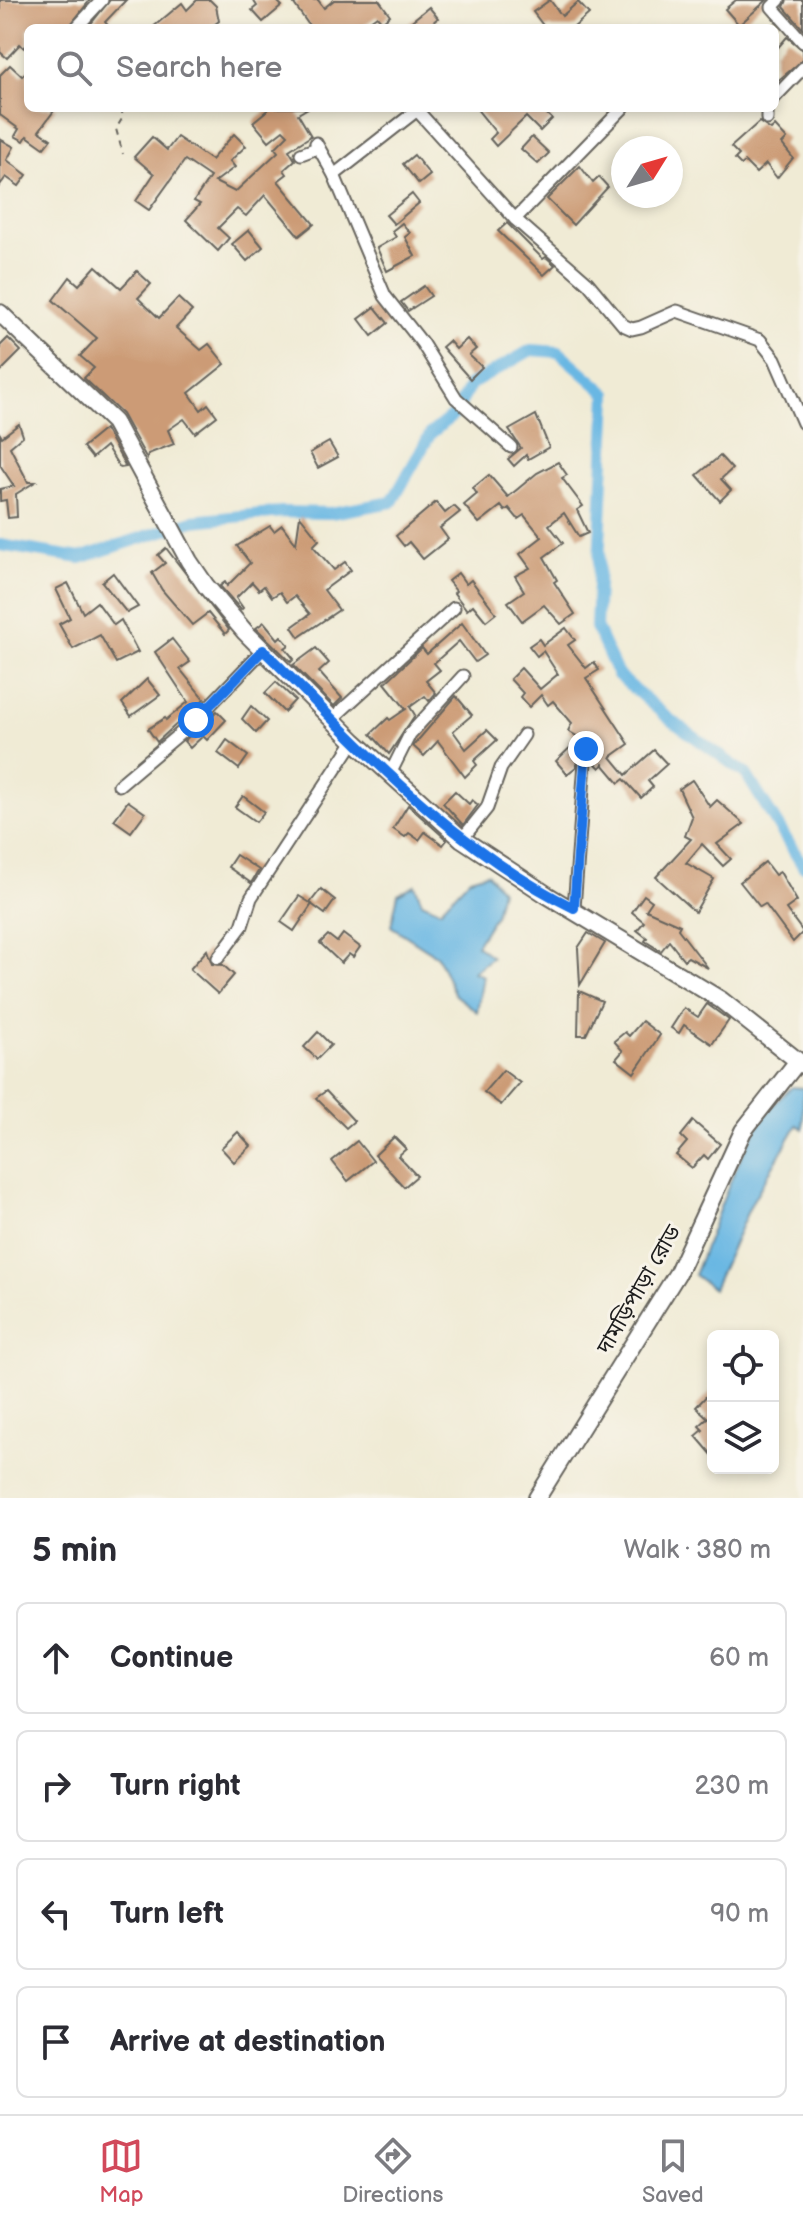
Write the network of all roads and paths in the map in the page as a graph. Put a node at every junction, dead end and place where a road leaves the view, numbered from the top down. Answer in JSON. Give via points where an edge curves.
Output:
{"nodes":[{"id":1,"x":102,"y":0,"type":"edge"},
{"id":2,"x":779,"y":0,"type":"edge"},
{"id":3,"x":80,"y":24,"type":"edge"},
{"id":4,"x":803,"y":42,"type":"edge"},
{"id":5,"x":803,"y":68,"type":"edge"},
{"id":6,"x":779,"y":93,"type":"edge"},
{"id":7,"x":122,"y":112,"type":"edge"},
{"id":8,"x":411,"y":112,"type":"edge"},
{"id":9,"x":418,"y":112,"type":"edge"},
{"id":10,"x":619,"y":112,"type":"edge"},
{"id":11,"x":123,"y":154,"type":"dead end"},
{"id":12,"x":301,"y":154,"type":"dead end"},
{"id":13,"x":334,"y":175,"type":"junction"},
{"id":14,"x":515,"y":219,"type":"junction"},
{"id":15,"x":0,"y":313,"type":"edge"},
{"id":16,"x":803,"y":423,"type":"edge"},
{"id":17,"x":511,"y":447,"type":"dead end"},
{"id":18,"x":454,"y":608,"type":"dead end"},
{"id":19,"x":263,"y":650,"type":"junction"},
{"id":20,"x":463,"y":676,"type":"dead end"},
{"id":21,"x":332,"y":719,"type":"junction"},
{"id":22,"x":524,"y":735,"type":"dead end"},
{"id":23,"x":354,"y":741,"type":"junction"},
{"id":24,"x":586,"y":749,"type":"dead end"},
{"id":25,"x":390,"y":774,"type":"junction"},
{"id":26,"x":119,"y":785,"type":"dead end"},
{"id":27,"x":462,"y":839,"type":"junction"},
{"id":28,"x":574,"y":908,"type":"junction"},
{"id":29,"x":218,"y":958,"type":"dead end"},
{"id":30,"x":800,"y":1063,"type":"edge"},
{"id":31,"x":537,"y":1498,"type":"edge"}],
"edges":[{"from":1,"to":3,"type":"street"},
{"from":2,"to":4,"type":"street","via":[[772,7]]},
{"from":5,"to":6,"type":"street"},
{"from":7,"to":11,"type":"path","via":[[116,129]]},
{"from":8,"to":13,"type":"street"},
{"from":9,"to":14,"type":"street"},
{"from":10,"to":14,"type":"street"},
{"from":12,"to":13,"type":"street","via":[[316,146]]},
{"from":13,"to":17,"type":"street","via":[[385,296],[456,398]]},
{"from":14,"to":16,"type":"street","via":[[588,283],[623,325],[641,327],[677,311],[760,340],[775,359]]},
{"from":15,"to":19,"type":"street","via":[[114,422],[189,561]]},
{"from":18,"to":21,"type":"street"},
{"from":19,"to":21,"type":"street"},
{"from":19,"to":26,"type":"street","via":[[196,720]]},
{"from":20,"to":25,"type":"street","via":[[410,734]]},
{"from":21,"to":23,"type":"street"},
{"from":22,"to":27,"type":"street","via":[[501,768],[487,808]]},
{"from":23,"to":25,"type":"street"},
{"from":23,"to":29,"type":"street"},
{"from":24,"to":28,"type":"street"},
{"from":25,"to":27,"type":"street"},
{"from":27,"to":28,"type":"street"},
{"from":28,"to":30,"type":"street","via":[[721,1000]]},
{"from":30,"to":31,"type":"street","name":"দামড়িপাড়া রোড","via":[[743,1131],[677,1274]]}]}
